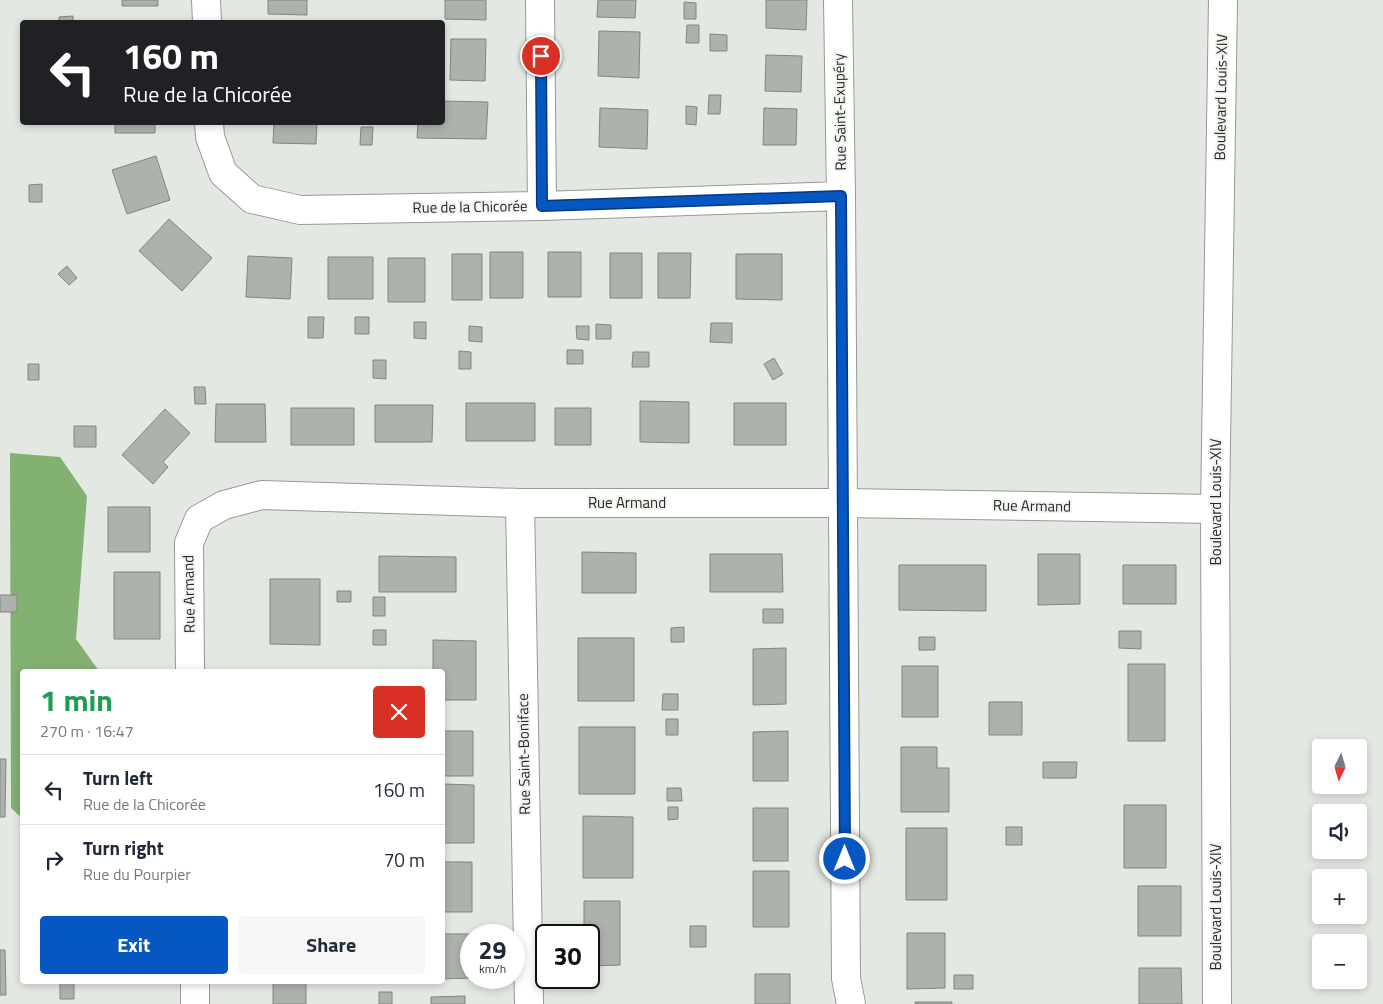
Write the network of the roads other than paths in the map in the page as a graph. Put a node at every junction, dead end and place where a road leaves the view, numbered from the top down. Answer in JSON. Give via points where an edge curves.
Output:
{"nodes":[{"id":1,"x":206,"y":0,"type":"edge"},
{"id":2,"x":540,"y":0,"type":"edge"},
{"id":3,"x":838,"y":0,"type":"edge"},
{"id":4,"x":1223,"y":0,"type":"edge"},
{"id":5,"x":206,"y":20,"type":"edge"},
{"id":6,"x":209,"y":125,"type":"edge"},
{"id":7,"x":841,"y":196,"type":"junction"},
{"id":8,"x":542,"y":206,"type":"junction"},
{"id":9,"x":520,"y":503,"type":"junction"},
{"id":10,"x":843,"y":503,"type":"junction"},
{"id":11,"x":1215,"y":508,"type":"junction"},
{"id":12,"x":190,"y":669,"type":"edge"},
{"id":13,"x":195,"y":984,"type":"edge"},
{"id":14,"x":195,"y":1004,"type":"edge"},
{"id":15,"x":529,"y":1004,"type":"edge"},
{"id":16,"x":851,"y":1004,"type":"edge"},
{"id":17,"x":1217,"y":1004,"type":"edge"}],
"edges":[{"from":1,"to":5,"type":"street"},
{"from":2,"to":8,"type":"street"},
{"from":3,"to":7,"type":"street","name":"Rue Saint-Exupéry"},
{"from":4,"to":11,"type":"street","name":"Boulevard Louis-XIV"},
{"from":6,"to":8,"type":"street","name":"Rue de la Chicorée","via":[[210,137],[223,173],[252,199],[300,210]]},
{"from":7,"to":8,"type":"street","name":"Rue de la Chicorée"},
{"from":7,"to":10,"type":"street","name":"Rue Saint-Exupéry"},
{"from":9,"to":10,"type":"street","name":"Rue Armand"},
{"from":9,"to":12,"type":"street","name":"Rue Armand","via":[[262,495],[224,505],[199,519],[189,544]]},
{"from":9,"to":15,"type":"street","name":"Rue Saint-Boniface"},
{"from":10,"to":11,"type":"street","name":"Rue Armand"},
{"from":10,"to":16,"type":"street","name":"Rue Saint-Exupéry","via":[[846,978]]},
{"from":11,"to":17,"type":"street","name":"Boulevard Louis-XIV"},
{"from":13,"to":14,"type":"street"}]}
